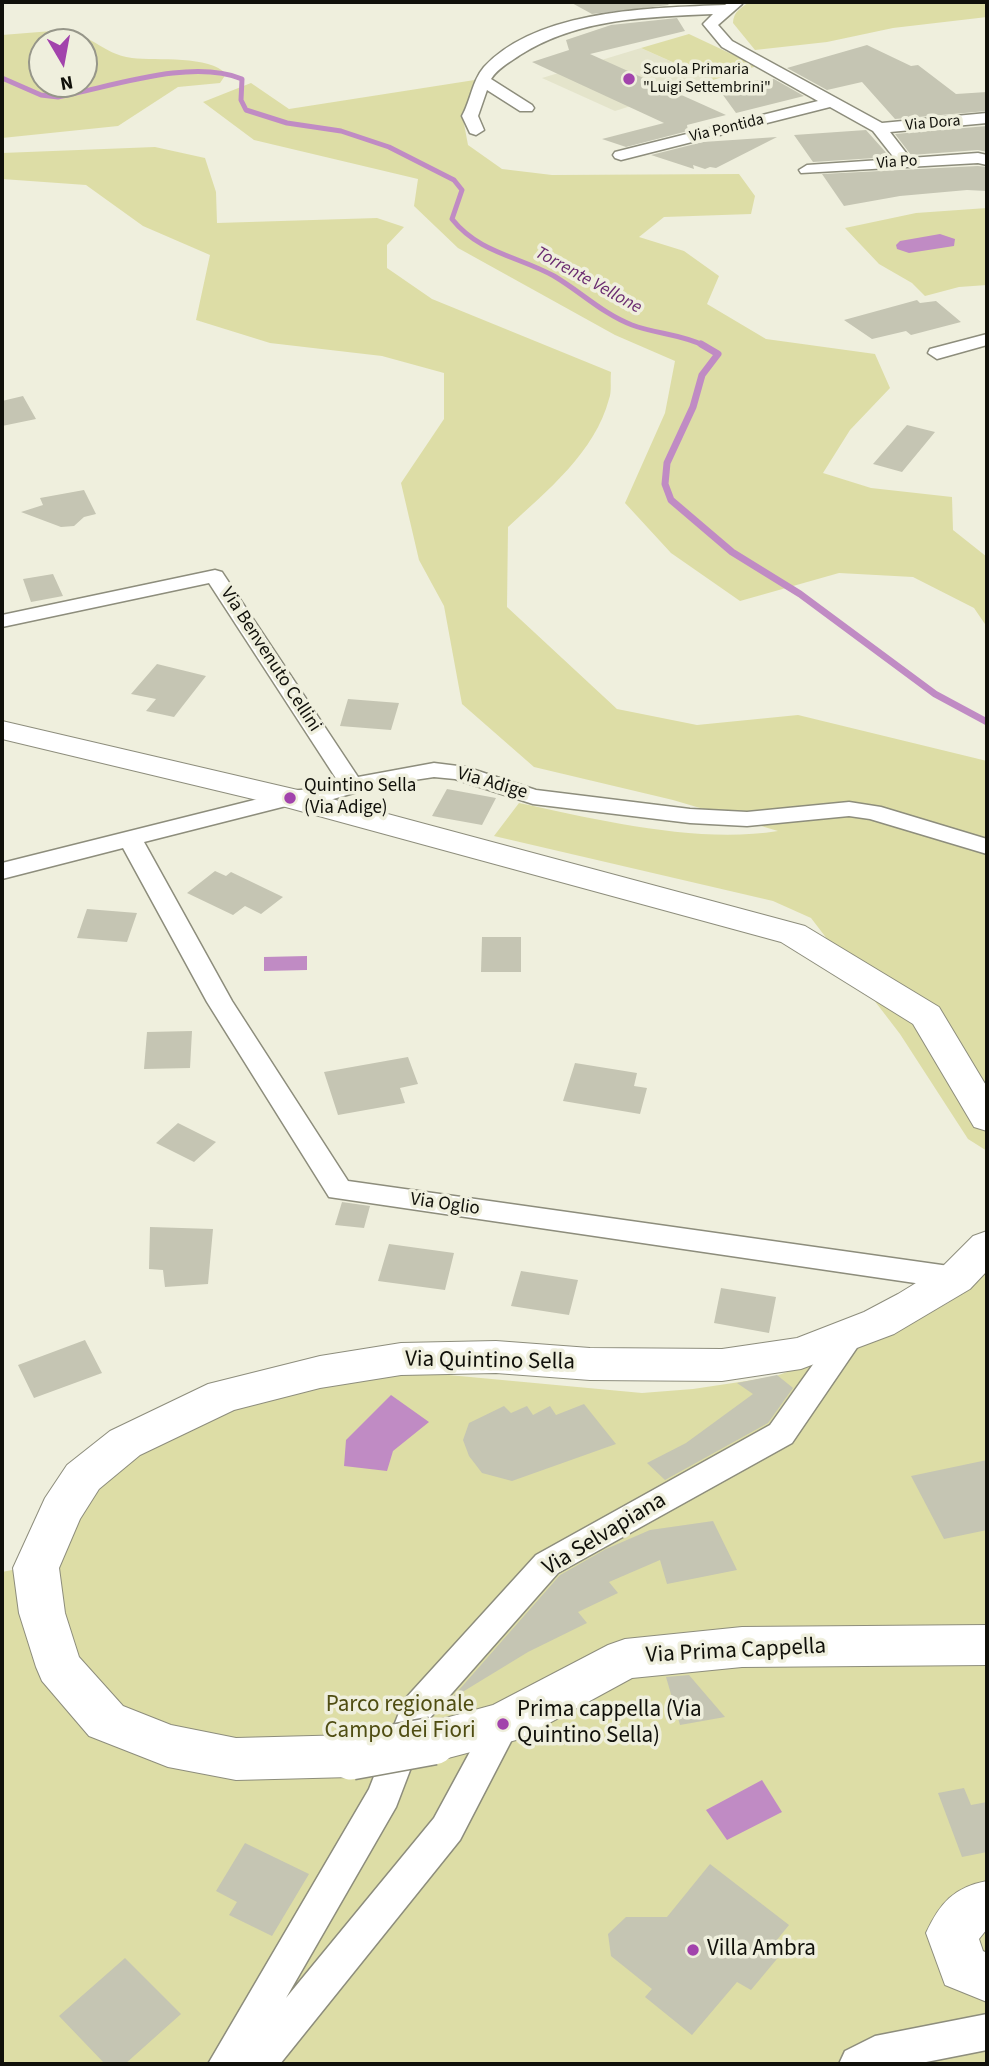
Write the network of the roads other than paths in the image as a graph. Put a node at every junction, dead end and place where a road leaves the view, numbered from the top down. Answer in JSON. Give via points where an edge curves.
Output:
{"nodes":[{"id":1,"x":733,"y":5,"type":"edge"},
{"id":2,"x":484,"y":80,"type":"junction"},
{"id":3,"x":832,"y":102,"type":"junction"},
{"id":4,"x":526,"y":107,"type":"dead end"},
{"id":5,"x":987,"y":118,"type":"edge"},
{"id":6,"x":879,"y":128,"type":"junction"},
{"id":7,"x":476,"y":130,"type":"dead end"},
{"id":8,"x":621,"y":155,"type":"dead end"},
{"id":9,"x":987,"y":160,"type":"edge"},
{"id":10,"x":905,"y":163,"type":"junction"},
{"id":11,"x":807,"y":170,"type":"dead end"},
{"id":12,"x":987,"y":339,"type":"edge"},
{"id":13,"x":937,"y":353,"type":"dead end"},
{"id":14,"x":2,"y":621,"type":"edge"},
{"id":15,"x":2,"y":730,"type":"edge"},
{"id":16,"x":353,"y":786,"type":"junction"},
{"id":17,"x":289,"y":798,"type":"junction"},
{"id":18,"x":130,"y":838,"type":"junction"},
{"id":19,"x":987,"y":847,"type":"edge"},
{"id":20,"x":2,"y":871,"type":"edge"},
{"id":21,"x":987,"y":1118,"type":"edge"},
{"id":22,"x":987,"y":1246,"type":"edge"},
{"id":23,"x":956,"y":1278,"type":"junction"},
{"id":24,"x":852,"y":1333,"type":"junction"},
{"id":25,"x":987,"y":1645,"type":"edge"},
{"id":26,"x":503,"y":1724,"type":"junction"},
{"id":27,"x":987,"y":1904,"type":"edge"},
{"id":28,"x":987,"y":1977,"type":"edge"},
{"id":29,"x":987,"y":2032,"type":"edge"},
{"id":30,"x":227,"y":2064,"type":"edge"},
{"id":31,"x":256,"y":2064,"type":"edge"},
{"id":32,"x":858,"y":2064,"type":"edge"}],
"edges":[{"from":1,"to":2,"type":"street","via":[[590,22],[542,34],[519,47]]},
{"from":1,"to":3,"type":"street","via":[[710,24],[727,44]]},
{"from":2,"to":4,"type":"street"},
{"from":2,"to":7,"type":"street","via":[[470,116]]},
{"from":3,"to":6,"type":"street"},
{"from":3,"to":8,"type":"street","name":"Via Pontida"},
{"from":5,"to":6,"type":"street","name":"Via Dora"},
{"from":6,"to":10,"type":"street"},
{"from":9,"to":10,"type":"street","name":"Via Po"},
{"from":10,"to":11,"type":"street","name":"Via Po"},
{"from":12,"to":13,"type":"street"},
{"from":14,"to":16,"type":"street","name":"Via Benvenuto Cellini","via":[[215,576]]},
{"from":15,"to":17,"type":"street"},
{"from":16,"to":17,"type":"street","name":"Via Adige"},
{"from":16,"to":19,"type":"street","name":"Via Adige","via":[[434,770],[458,772],[533,797],[690,816],[747,819],[849,809]]},
{"from":17,"to":18,"type":"street","name":"Via Adige"},
{"from":17,"to":21,"type":"street","via":[[793,934],[926,1016]]},
{"from":18,"to":20,"type":"street","name":"Via Adige"},
{"from":18,"to":23,"type":"street","name":"Via Oglio","via":[[220,1002],[339,1190]]},
{"from":22,"to":23,"type":"street","name":"Via Quintino Sella"},
{"from":23,"to":24,"type":"street","name":"Via Quintino Sella","via":[[879,1323]]},
{"from":24,"to":26,"type":"street","name":"Via Quintino Sella","bridge":true,"via":[[800,1353],[722,1365],[483,1357],[401,1359],[320,1372],[223,1396],[124,1443],[83,1477],[61,1511],[36,1569],[42,1613],[59,1667],[106,1721],[168,1746],[236,1759],[351,1756]]},
{"from":24,"to":30,"type":"street","name":"Via Selvapiana","via":[[781,1434],[547,1564],[416,1710],[384,1796]]},
{"from":25,"to":26,"type":"street","name":"Via Prima Cappella","via":[[742,1647],[625,1659]]},
{"from":26,"to":31,"type":"street","via":[[447,1829]]},
{"from":27,"to":28,"type":"street","via":[[974,1907],[951,1933],[963,1968]]},
{"from":29,"to":32,"type":"street","via":[[875,2054]]}]}
